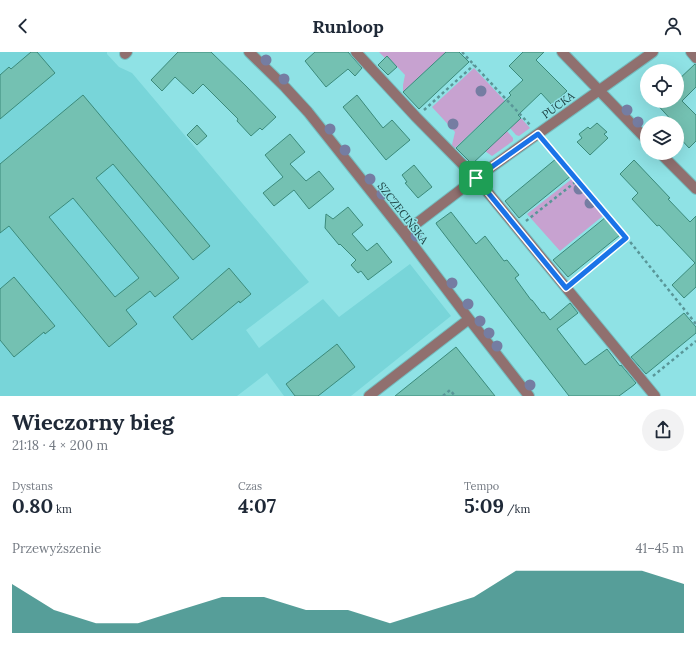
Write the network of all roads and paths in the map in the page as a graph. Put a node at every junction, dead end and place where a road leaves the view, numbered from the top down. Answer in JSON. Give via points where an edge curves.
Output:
{"nodes":[{"id":1,"x":249,"y":52,"type":"edge"},
{"id":2,"x":356,"y":52,"type":"edge"},
{"id":3,"x":462,"y":52,"type":"edge"},
{"id":4,"x":562,"y":52,"type":"edge"},
{"id":5,"x":653,"y":52,"type":"edge"},
{"id":6,"x":690,"y":52,"type":"edge"},
{"id":7,"x":696,"y":58,"type":"edge"},
{"id":8,"x":474,"y":65,"type":"junction"},
{"id":9,"x":598,"y":90,"type":"junction"},
{"id":10,"x":416,"y":117,"type":"junction"},
{"id":11,"x":640,"y":133,"type":"edge"},
{"id":12,"x":538,"y":134,"type":"junction"},
{"id":13,"x":667,"y":160,"type":"edge"},
{"id":14,"x":476,"y":178,"type":"junction"},
{"id":15,"x":578,"y":180,"type":"junction"},
{"id":16,"x":696,"y":189,"type":"edge"},
{"id":17,"x":518,"y":228,"type":"junction"},
{"id":18,"x":404,"y":233,"type":"junction"},
{"id":19,"x":626,"y":238,"type":"junction"},
{"id":20,"x":566,"y":288,"type":"junction"},
{"id":21,"x":469,"y":319,"type":"junction"},
{"id":22,"x":696,"y":324,"type":"edge"},
{"id":23,"x":696,"y":341,"type":"edge"},
{"id":24,"x":645,"y":383,"type":"junction"},
{"id":25,"x":369,"y":396,"type":"edge"},
{"id":26,"x":443,"y":396,"type":"edge"},
{"id":27,"x":455,"y":396,"type":"edge"},
{"id":28,"x":529,"y":396,"type":"edge"},
{"id":29,"x":655,"y":396,"type":"edge"}],
"edges":[{"from":1,"to":18,"type":"street","name":"SZCZECIŃSKA","via":[[308,112]]},
{"from":2,"to":10,"type":"street"},
{"from":3,"to":8,"type":"path"},
{"from":4,"to":9,"type":"street"},
{"from":5,"to":9,"type":"street","name":"PUCKA"},
{"from":6,"to":7,"type":"street"},
{"from":8,"to":10,"type":"path"},
{"from":8,"to":12,"type":"path"},
{"from":9,"to":11,"type":"street"},
{"from":9,"to":12,"type":"street","name":"PUCKA"},
{"from":10,"to":14,"type":"street"},
{"from":12,"to":14,"type":"street","name":"PUCKA"},
{"from":12,"to":15,"type":"path"},
{"from":13,"to":16,"type":"street"},
{"from":14,"to":17,"type":"street"},
{"from":14,"to":18,"type":"street","name":"PUCKA"},
{"from":15,"to":17,"type":"path"},
{"from":15,"to":19,"type":"path"},
{"from":17,"to":20,"type":"street"},
{"from":18,"to":21,"type":"street","name":"SZCZECIŃSKA"},
{"from":19,"to":20,"type":"path"},
{"from":19,"to":22,"type":"path"},
{"from":20,"to":24,"type":"street"},
{"from":21,"to":25,"type":"street"},
{"from":21,"to":28,"type":"street","name":"SZCZECIŃSKA"},
{"from":23,"to":24,"type":"path"},
{"from":24,"to":29,"type":"street"},
{"from":26,"to":27,"type":"path","via":[[450,390]]}]}
